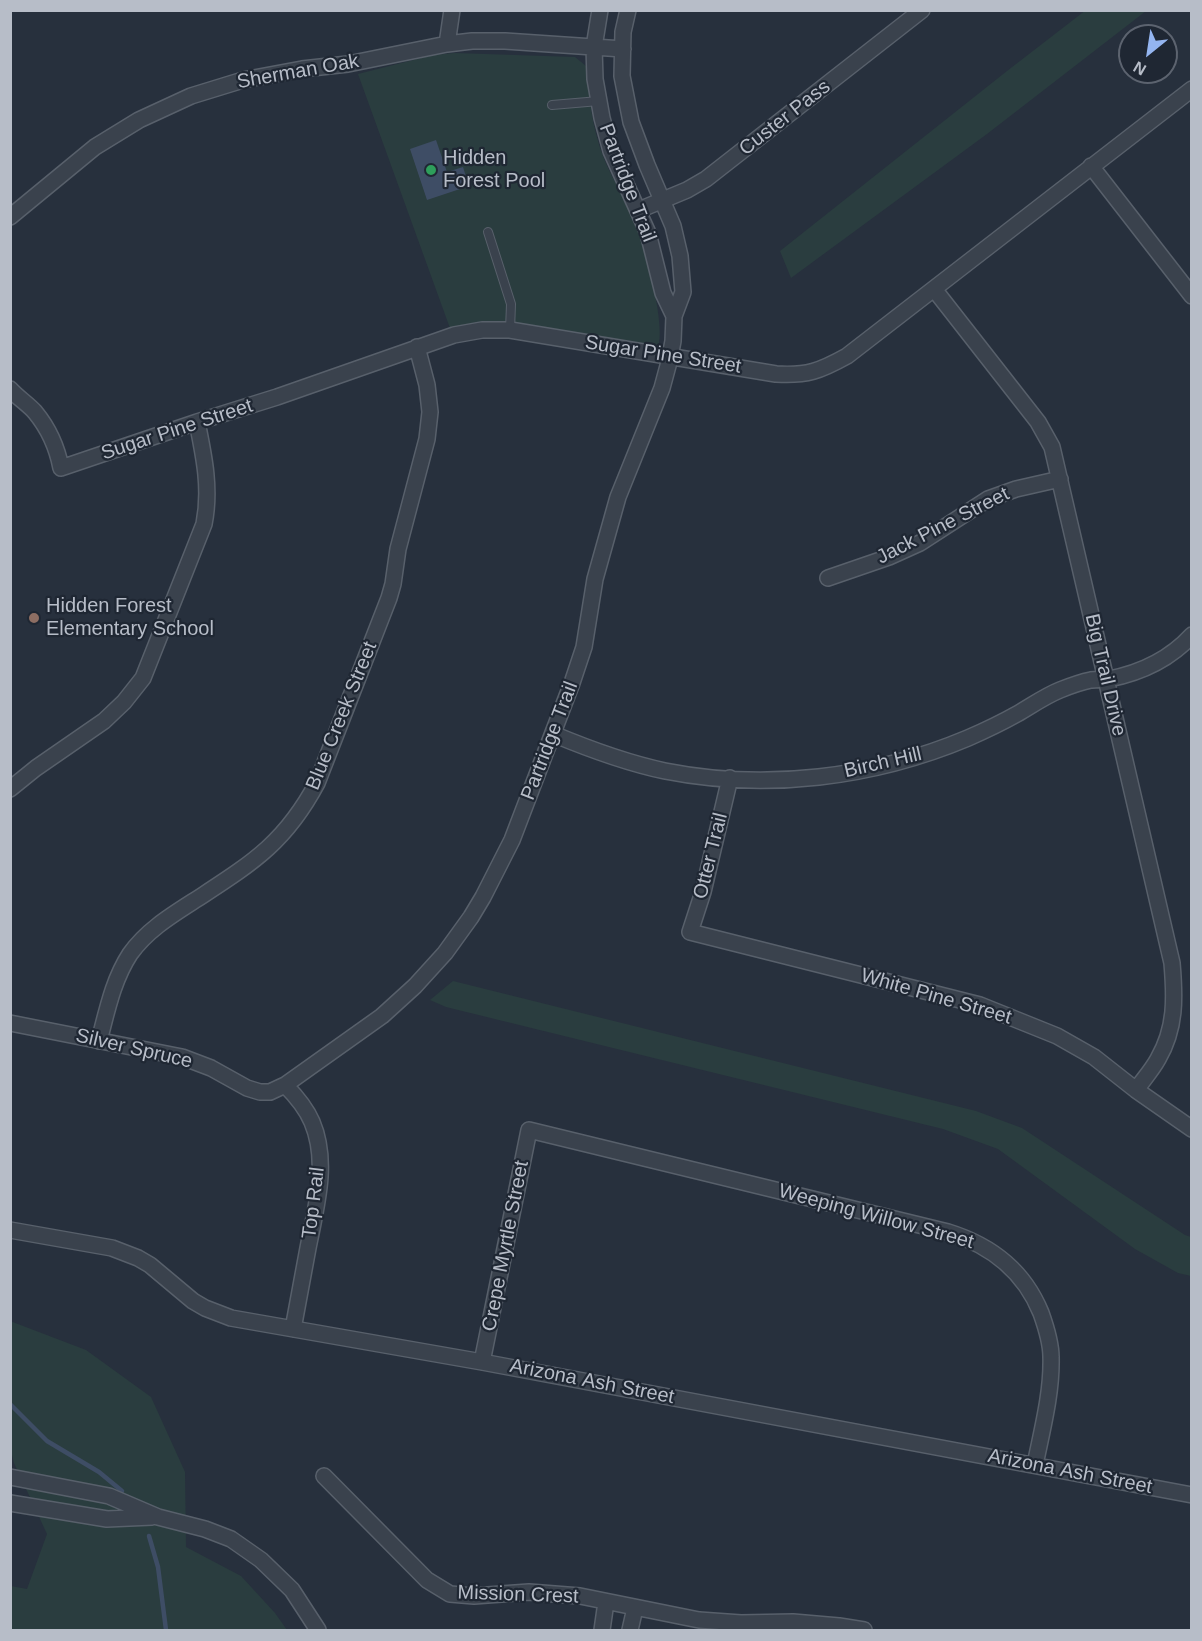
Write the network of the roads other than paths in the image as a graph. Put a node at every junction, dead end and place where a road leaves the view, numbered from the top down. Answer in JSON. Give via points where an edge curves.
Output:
{"nodes":[{"id":1,"x":452,"y":10,"type":"edge"},
{"id":2,"x":600,"y":10,"type":"edge"},
{"id":3,"x":628,"y":10,"type":"edge"},
{"id":4,"x":922,"y":10,"type":"edge"},
{"id":5,"x":447,"y":44,"type":"junction"},
{"id":6,"x":594,"y":47,"type":"junction"},
{"id":7,"x":623,"y":48,"type":"junction"},
{"id":8,"x":1191,"y":89,"type":"edge"},
{"id":9,"x":599,"y":101,"type":"junction"},
{"id":10,"x":552,"y":105,"type":"dead end"},
{"id":11,"x":1091,"y":166,"type":"junction"},
{"id":12,"x":662,"y":200,"type":"junction"},
{"id":13,"x":639,"y":210,"type":"junction"},
{"id":14,"x":10,"y":217,"type":"edge"},
{"id":15,"x":488,"y":232,"type":"dead end"},
{"id":16,"x":934,"y":288,"type":"junction"},
{"id":17,"x":1191,"y":296,"type":"edge"},
{"id":18,"x":674,"y":316,"type":"junction"},
{"id":19,"x":510,"y":330,"type":"junction"},
{"id":20,"x":417,"y":347,"type":"junction"},
{"id":21,"x":670,"y":357,"type":"junction"},
{"id":22,"x":10,"y":389,"type":"edge"},
{"id":23,"x":197,"y":422,"type":"junction"},
{"id":24,"x":1060,"y":479,"type":"junction"},
{"id":25,"x":828,"y":578,"type":"dead end"},
{"id":26,"x":1191,"y":635,"type":"edge"},
{"id":27,"x":1106,"y":679,"type":"junction"},
{"id":28,"x":553,"y":734,"type":"junction"},
{"id":29,"x":730,"y":778,"type":"junction"},
{"id":30,"x":10,"y":789,"type":"edge"},
{"id":31,"x":690,"y":932,"type":"joint"},
{"id":32,"x":10,"y":1023,"type":"edge"},
{"id":33,"x":99,"y":1041,"type":"junction"},
{"id":34,"x":285,"y":1085,"type":"junction"},
{"id":35,"x":1136,"y":1090,"type":"junction"},
{"id":36,"x":1191,"y":1129,"type":"edge"},
{"id":37,"x":529,"y":1130,"type":"joint"},
{"id":38,"x":10,"y":1230,"type":"edge"},
{"id":39,"x":292,"y":1329,"type":"junction"},
{"id":40,"x":482,"y":1362,"type":"junction"},
{"id":41,"x":1035,"y":1466,"type":"junction"},
{"id":42,"x":10,"y":1476,"type":"edge"},
{"id":43,"x":324,"y":1476,"type":"dead end"},
{"id":44,"x":60,"y":1486,"type":"junction"},
{"id":45,"x":1191,"y":1495,"type":"edge"},
{"id":46,"x":10,"y":1503,"type":"edge"},
{"id":47,"x":54,"y":1510,"type":"junction"},
{"id":48,"x":158,"y":1517,"type":"junction"},
{"id":49,"x":606,"y":1602,"type":"junction"},
{"id":50,"x":635,"y":1608,"type":"junction"},
{"id":51,"x":318,"y":1630,"type":"edge"},
{"id":52,"x":602,"y":1630,"type":"edge"},
{"id":53,"x":630,"y":1630,"type":"edge"},
{"id":54,"x":864,"y":1630,"type":"edge"}],
"edges":[{"from":1,"to":5,"type":"street"},
{"from":2,"to":6,"type":"street","name":"Partridge Trail"},
{"from":3,"to":7,"type":"street","name":"Partridge Trail"},
{"from":4,"to":12,"type":"street","name":"Custer Pass","via":[[706,180]]},
{"from":5,"to":6,"type":"street","name":"Sherman Oak","via":[[505,41]]},
{"from":5,"to":14,"type":"street","name":"Sherman Oak","via":[[243,80],[191,96],[139,120],[95,147]]},
{"from":6,"to":7,"type":"street","name":"Sherman Oak"},
{"from":6,"to":9,"type":"street","name":"Partridge Trail"},
{"from":7,"to":12,"type":"street","name":"Partridge Trail","via":[[622,76],[632,122]]},
{"from":8,"to":11,"type":"street","name":"Sugar Pine Street"},
{"from":9,"to":10,"type":"lane"},
{"from":9,"to":13,"type":"street","name":"Partridge Trail","via":[[611,151]]},
{"from":11,"to":16,"type":"street","name":"Sugar Pine Street"},
{"from":11,"to":17,"type":"street"},
{"from":12,"to":13,"type":"street","name":"Custer Pass"},
{"from":12,"to":18,"type":"street","name":"Partridge Trail","via":[[680,256],[683,292]]},
{"from":13,"to":18,"type":"street","name":"Partridge Trail","via":[[663,293]]},
{"from":15,"to":19,"type":"lane","via":[[511,304]]},
{"from":16,"to":21,"type":"street","name":"Sugar Pine Street","via":[[847,356],[823,369],[795,375],[776,374]]},
{"from":16,"to":24,"type":"street","name":"Big Trail Drive","via":[[1038,422],[1052,447]]},
{"from":18,"to":21,"type":"street","name":"Partridge Trail"},
{"from":19,"to":20,"type":"street","name":"Sugar Pine Street","via":[[454,335]]},
{"from":19,"to":21,"type":"street","name":"Sugar Pine Street"},
{"from":20,"to":23,"type":"street","name":"Sugar Pine Street","via":[[277,398]]},
{"from":20,"to":33,"type":"street","name":"Blue Creek Street","via":[[430,412],[427,440],[398,549],[393,584],[318,783],[294,820],[264,853],[160,923],[139,943],[117,980]]},
{"from":21,"to":28,"type":"street","name":"Partridge Trail","via":[[662,388],[618,497],[595,579],[584,647]]},
{"from":22,"to":23,"type":"street","name":"Sugar Pine Street","via":[[48,430],[62,468]]},
{"from":23,"to":30,"type":"street","via":[[207,485],[204,524],[143,678],[115,712]]},
{"from":24,"to":25,"type":"street","name":"Jack Pine Street","via":[[988,499],[920,543]]},
{"from":24,"to":27,"type":"street","name":"Big Trail Drive"},
{"from":26,"to":27,"type":"street","name":"Birch Hill","via":[[1145,669]]},
{"from":27,"to":29,"type":"street","name":"Birch Hill","via":[[1062,689],[968,738],[917,757],[809,778]]},
{"from":27,"to":35,"type":"street","name":"Big Trail Drive","via":[[1172,963],[1175,992],[1164,1047]]},
{"from":28,"to":29,"type":"street","name":"Birch Hill","via":[[665,771]]},
{"from":28,"to":34,"type":"street","name":"Partridge Trail","via":[[507,849],[483,897],[445,953],[382,1016]]},
{"from":29,"to":31,"type":"street","name":"Otter Trail"},
{"from":31,"to":35,"type":"street","name":"White Pine Street","via":[[980,1005],[1057,1036]]},
{"from":32,"to":33,"type":"street","name":"Silver Spruce"},
{"from":33,"to":34,"type":"street","name":"Silver Spruce","via":[[182,1057],[260,1092]]},
{"from":34,"to":39,"type":"street","name":"Top Rail","via":[[312,1122],[320,1153],[319,1193]]},
{"from":35,"to":36,"type":"street","name":"White Pine Street"},
{"from":37,"to":40,"type":"street","name":"Crepe Myrtle Street"},
{"from":37,"to":41,"type":"street","name":"Weeping Willow Street","via":[[948,1232],[987,1248],[1020,1276],[1047,1327],[1052,1355],[1050,1384]]},
{"from":38,"to":39,"type":"street","name":"Arizona Ash Street","via":[[125,1252],[150,1265],[205,1308],[231,1318]]},
{"from":39,"to":40,"type":"street","name":"Arizona Ash Street"},
{"from":40,"to":41,"type":"street","name":"Arizona Ash Street"},
{"from":41,"to":45,"type":"street","name":"Arizona Ash Street"},
{"from":42,"to":44,"type":"street"},
{"from":43,"to":49,"type":"street","name":"Mission Crest","via":[[427,1580],[450,1594],[529,1592]]},
{"from":44,"to":47,"type":"street"},
{"from":44,"to":48,"type":"street","via":[[108,1496]]},
{"from":46,"to":47,"type":"street"},
{"from":47,"to":48,"type":"street","via":[[107,1519]]},
{"from":48,"to":51,"type":"street","via":[[231,1539],[261,1560],[292,1590]]},
{"from":49,"to":50,"type":"street","name":"Mission Crest"},
{"from":49,"to":52,"type":"street"},
{"from":50,"to":53,"type":"street"},
{"from":50,"to":54,"type":"street","name":"Mission Crest","via":[[699,1620],[793,1622]]}]}
